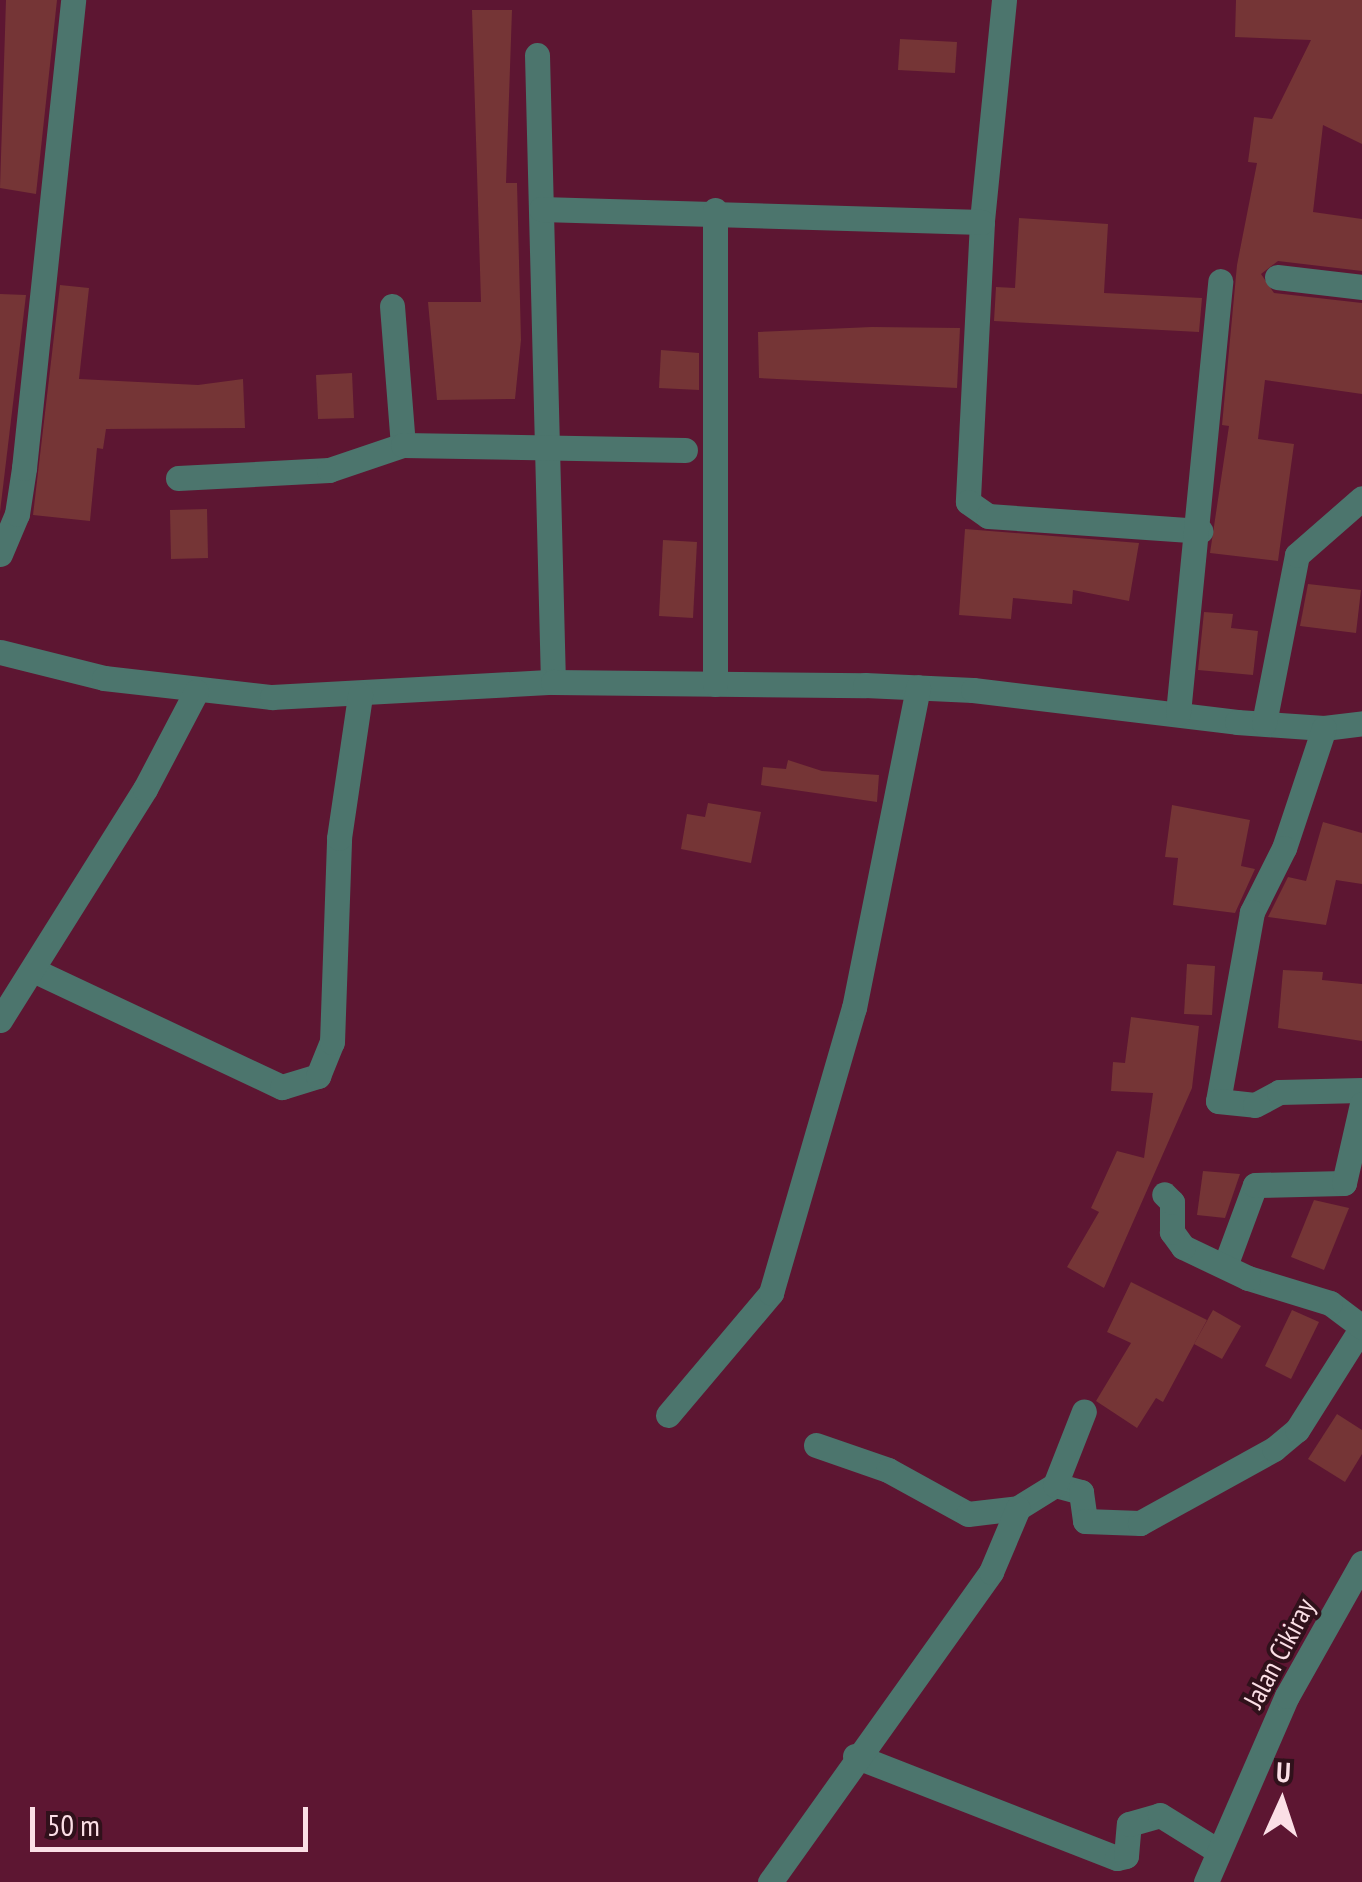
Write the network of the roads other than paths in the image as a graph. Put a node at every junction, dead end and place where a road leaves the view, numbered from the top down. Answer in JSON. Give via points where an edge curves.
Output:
{"nodes":[{"id":1,"x":73,"y":0,"type":"edge"},
{"id":2,"x":1004,"y":0,"type":"edge"},
{"id":3,"x":537,"y":55,"type":"dead end"},
{"id":4,"x":541,"y":209,"type":"junction"},
{"id":5,"x":715,"y":210,"type":"junction"},
{"id":6,"x":982,"y":222,"type":"junction"},
{"id":7,"x":1277,"y":276,"type":"dead end"},
{"id":8,"x":1220,"y":281,"type":"dead end"},
{"id":9,"x":1362,"y":287,"type":"edge"},
{"id":10,"x":392,"y":306,"type":"dead end"},
{"id":11,"x":550,"y":443,"type":"junction"},
{"id":12,"x":404,"y":445,"type":"junction"},
{"id":13,"x":685,"y":450,"type":"dead end"},
{"id":14,"x":178,"y":478,"type":"dead end"},
{"id":15,"x":1362,"y":498,"type":"edge"},
{"id":16,"x":1200,"y":531,"type":"junction"},
{"id":17,"x":0,"y":554,"type":"edge"},
{"id":18,"x":0,"y":652,"type":"edge"},
{"id":19,"x":553,"y":682,"type":"junction"},
{"id":20,"x":715,"y":684,"type":"junction"},
{"id":21,"x":918,"y":688,"type":"junction"},
{"id":22,"x":196,"y":692,"type":"junction"},
{"id":23,"x":360,"y":695,"type":"junction"},
{"id":24,"x":1178,"y":713,"type":"junction"},
{"id":25,"x":1264,"y":723,"type":"junction"},
{"id":26,"x":1362,"y":723,"type":"edge"},
{"id":27,"x":1324,"y":728,"type":"junction"},
{"id":28,"x":33,"y":970,"type":"junction"},
{"id":29,"x":0,"y":1020,"type":"edge"},
{"id":30,"x":1362,"y":1090,"type":"edge"},
{"id":31,"x":1362,"y":1104,"type":"edge"},
{"id":32,"x":1164,"y":1194,"type":"dead end"},
{"id":33,"x":1225,"y":1266,"type":"junction"},
{"id":34,"x":1084,"y":1412,"type":"dead end"},
{"id":35,"x":668,"y":1416,"type":"dead end"},
{"id":36,"x":816,"y":1445,"type":"dead end"},
{"id":37,"x":1072,"y":1498,"type":"junction"},
{"id":38,"x":1018,"y":1508,"type":"junction"},
{"id":39,"x":1362,"y":1563,"type":"edge"},
{"id":40,"x":856,"y":1756,"type":"junction"},
{"id":41,"x":1218,"y":1851,"type":"junction"},
{"id":42,"x":770,"y":1882,"type":"edge"},
{"id":43,"x":1206,"y":1882,"type":"edge"}],
"edges":[{"from":1,"to":17,"type":"street","via":[[24,468],[17,514]]},
{"from":2,"to":6,"type":"street"},
{"from":3,"to":4,"type":"street"},
{"from":4,"to":5,"type":"street"},
{"from":4,"to":11,"type":"street"},
{"from":5,"to":6,"type":"street"},
{"from":5,"to":20,"type":"street"},
{"from":6,"to":16,"type":"street","via":[[968,502],[988,516]]},
{"from":7,"to":9,"type":"street"},
{"from":8,"to":16,"type":"street"},
{"from":10,"to":12,"type":"street"},
{"from":11,"to":12,"type":"street"},
{"from":11,"to":13,"type":"street"},
{"from":11,"to":19,"type":"street"},
{"from":12,"to":14,"type":"street","via":[[329,470]]},
{"from":15,"to":25,"type":"street","via":[[1297,555]]},
{"from":16,"to":24,"type":"street"},
{"from":18,"to":22,"type":"street"},
{"from":19,"to":20,"type":"street"},
{"from":19,"to":23,"type":"street"},
{"from":20,"to":21,"type":"street"},
{"from":21,"to":24,"type":"street"},
{"from":21,"to":35,"type":"street","via":[[854,1008],[771,1293]]},
{"from":22,"to":23,"type":"street"},
{"from":22,"to":28,"type":"street"},
{"from":23,"to":28,"type":"street","via":[[340,838],[332,1042],[318,1076],[282,1088]]},
{"from":24,"to":25,"type":"street"},
{"from":25,"to":27,"type":"street"},
{"from":26,"to":27,"type":"street"},
{"from":27,"to":30,"type":"street","via":[[1290,832],[1252,912],[1218,1101],[1255,1106],[1279,1092]]},
{"from":28,"to":29,"type":"street"},
{"from":31,"to":33,"type":"street","via":[[1344,1183],[1256,1185]]},
{"from":32,"to":33,"type":"street","via":[[1172,1202],[1175,1240]]},
{"from":33,"to":37,"type":"street","via":[[1330,1303],[1362,1327],[1297,1430],[1263,1456],[1140,1523]]},
{"from":34,"to":37,"type":"street"},
{"from":36,"to":38,"type":"street","via":[[888,1470],[955,1511]]},
{"from":37,"to":38,"type":"street"},
{"from":38,"to":40,"type":"street","via":[[991,1572]]},
{"from":39,"to":41,"type":"street","name":"Jalan Cikiray","via":[[1288,1696]]},
{"from":40,"to":41,"type":"street","via":[[1117,1858],[1126,1856],[1129,1824],[1160,1814]]},
{"from":40,"to":42,"type":"street"},
{"from":41,"to":43,"type":"street","name":"Jalan Cikiray"}]}
